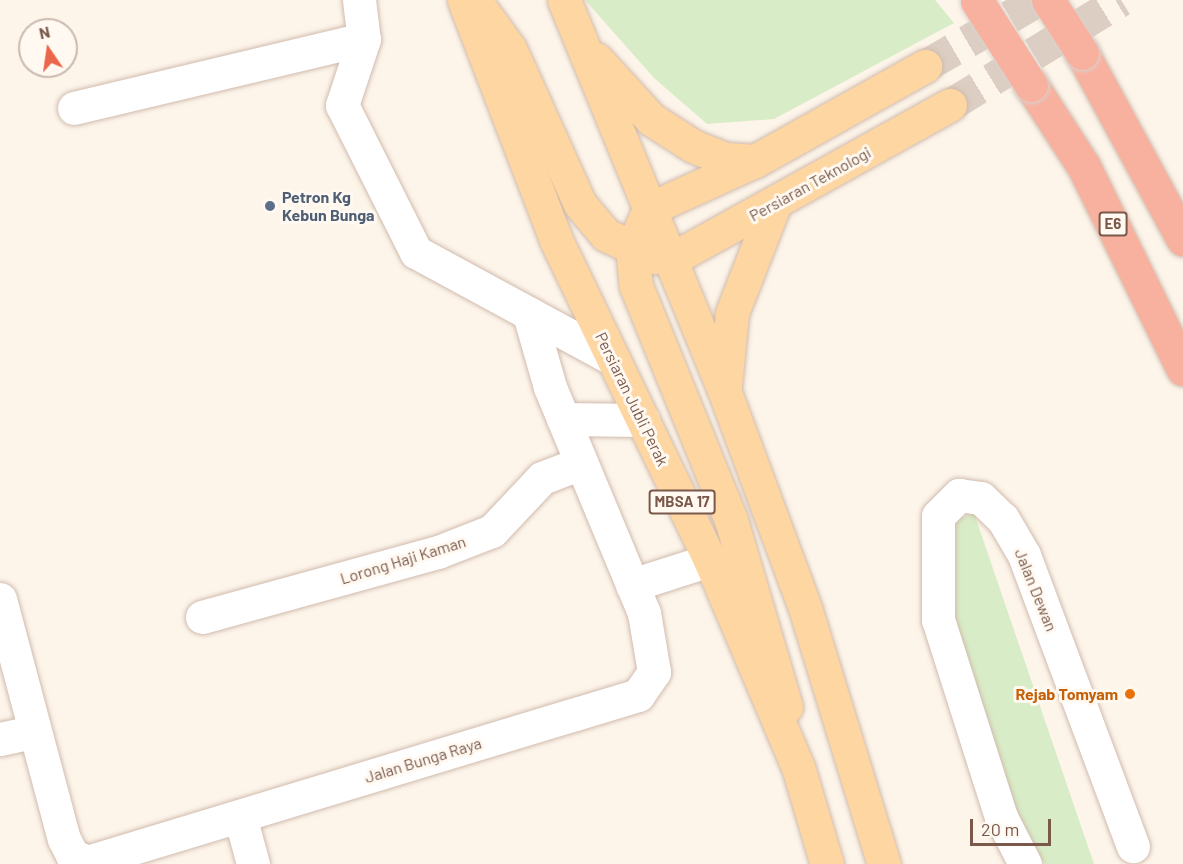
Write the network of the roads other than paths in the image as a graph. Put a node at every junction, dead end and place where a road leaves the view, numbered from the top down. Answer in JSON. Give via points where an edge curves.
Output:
{"nodes":[{"id":1,"x":359,"y":0,"type":"edge"},
{"id":2,"x":464,"y":0,"type":"edge"},
{"id":3,"x":474,"y":0,"type":"edge"},
{"id":4,"x":564,"y":0,"type":"edge"},
{"id":5,"x":977,"y":0,"type":"edge"},
{"id":6,"x":1048,"y":0,"type":"edge"},
{"id":7,"x":364,"y":39,"type":"junction"},
{"id":8,"x":585,"y":47,"type":"junction"},
{"id":9,"x":925,"y":66,"type":"tunnel mouth"},
{"id":10,"x":950,"y":105,"type":"tunnel mouth"},
{"id":11,"x":74,"y":108,"type":"dead end"},
{"id":12,"x":755,"y":161,"type":"junction"},
{"id":13,"x":774,"y":205,"type":"junction"},
{"id":14,"x":649,"y":209,"type":"junction"},
{"id":15,"x":1183,"y":239,"type":"edge"},
{"id":16,"x":632,"y":249,"type":"junction"},
{"id":17,"x":670,"y":260,"type":"junction"},
{"id":18,"x":529,"y":314,"type":"junction"},
{"id":19,"x":613,"y":359,"type":"junction"},
{"id":20,"x":1183,"y":369,"type":"edge"},
{"id":21,"x":724,"y":390,"type":"junction"},
{"id":22,"x":563,"y":419,"type":"junction"},
{"id":23,"x":643,"y":420,"type":"junction"},
{"id":24,"x":581,"y":463,"type":"junction"},
{"id":25,"x":710,"y":560,"type":"junction"},
{"id":26,"x":632,"y":585,"type":"junction"},
{"id":27,"x":0,"y":599,"type":"edge"},
{"id":28,"x":202,"y":617,"type":"dead end"},
{"id":29,"x":34,"y":732,"type":"junction"},
{"id":30,"x":0,"y":739,"type":"edge"},
{"id":31,"x":798,"y":767,"type":"junction"},
{"id":32,"x":240,"y":816,"type":"junction"},
{"id":33,"x":1133,"y":846,"type":"dead end"},
{"id":34,"x":253,"y":864,"type":"edge"},
{"id":35,"x":827,"y":864,"type":"edge"},
{"id":36,"x":884,"y":864,"type":"edge"},
{"id":37,"x":1025,"y":864,"type":"edge"}],
"edges":[{"from":1,"to":7,"type":"street"},
{"from":2,"to":19,"type":"main road","name":"Persiaran Jubli Perak","number":"MBSA 17","via":[[556,240]]},
{"from":3,"to":16,"type":"main road","via":[[510,49],[580,204],[606,235]]},
{"from":4,"to":8,"type":"main road"},
{"from":5,"to":20,"type":"highway","number":"E6","bridge":true,"via":[[1084,167]]},
{"from":6,"to":15,"type":"highway","bridge":true,"via":[[1082,53]]},
{"from":7,"to":11,"type":"street"},
{"from":7,"to":18,"type":"street","via":[[342,105],[416,252]]},
{"from":8,"to":12,"type":"main road","via":[[651,119],[693,146],[726,159]]},
{"from":8,"to":14,"type":"main road"},
{"from":9,"to":12,"type":"main road"},
{"from":10,"to":13,"type":"main road","name":"Persiaran Teknologi"},
{"from":12,"to":14,"type":"main road"},
{"from":13,"to":17,"type":"main road","name":"Persiaran Teknologi"},
{"from":13,"to":21,"type":"main road","via":[[732,313]]},
{"from":14,"to":16,"type":"main road"},
{"from":14,"to":17,"type":"main road"},
{"from":16,"to":17,"type":"main road"},
{"from":16,"to":31,"type":"main road","via":[[636,286],[731,520],[778,671]]},
{"from":17,"to":21,"type":"main road"},
{"from":18,"to":19,"type":"street"},
{"from":18,"to":22,"type":"street","name":"Jalan Bunga Raya"},
{"from":19,"to":23,"type":"main road","name":"Persiaran Jubli Perak","number":"MBSA 17"},
{"from":21,"to":36,"type":"main road","via":[[806,611]]},
{"from":22,"to":23,"type":"street"},
{"from":22,"to":24,"type":"street","name":"Jalan Bunga Raya"},
{"from":23,"to":25,"type":"main road","name":"Persiaran Jubli Perak","number":"MBSA 17"},
{"from":24,"to":26,"type":"street","name":"Jalan Bunga Raya"},
{"from":24,"to":28,"type":"street","name":"Lorong Haji Kaman","via":[[542,478],[492,531],[438,552]]},
{"from":25,"to":26,"type":"street"},
{"from":25,"to":31,"type":"main road","name":"Persiaran Jubli Perak","number":"MBSA 17"},
{"from":26,"to":32,"type":"street","name":"Jalan Bunga Raya","via":[[654,649],[654,672],[638,695]]},
{"from":27,"to":29,"type":"street","name":"Jalan Bunga Raya"},
{"from":29,"to":30,"type":"street"},
{"from":29,"to":32,"type":"street","name":"Jalan Bunga Raya","via":[[64,839],[72,855],[87,862]]},
{"from":31,"to":35,"type":"main road","name":"Persiaran Jubli Perak","number":"MBSA 17"},
{"from":32,"to":34,"type":"street"},
{"from":33,"to":37,"type":"street","name":"Jalan Dewan","via":[[1024,555],[1003,519],[981,498],[959,495],[938,516],[938,620],[1001,817]]}]}
